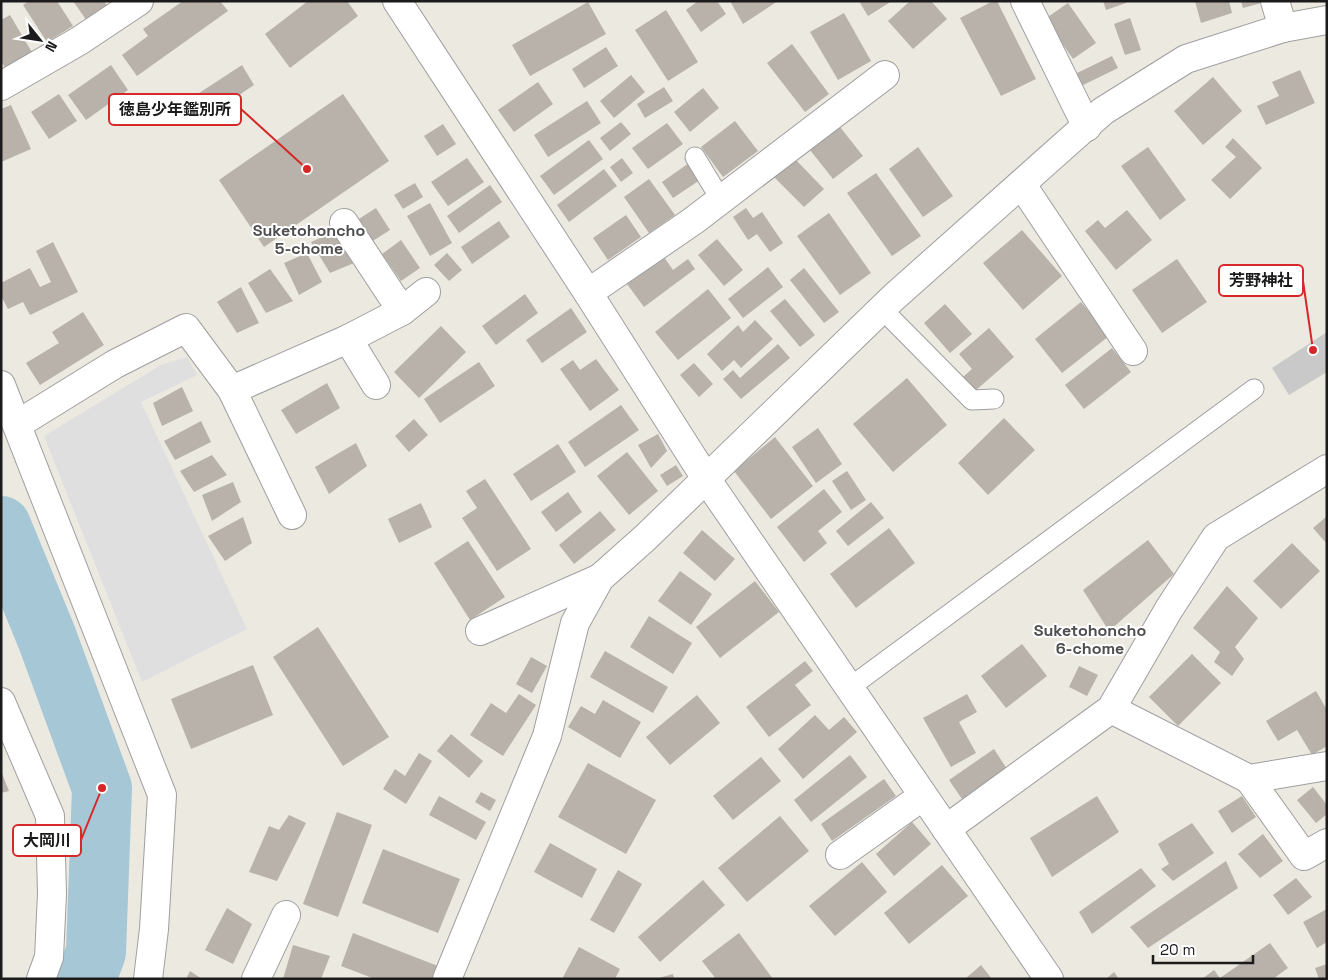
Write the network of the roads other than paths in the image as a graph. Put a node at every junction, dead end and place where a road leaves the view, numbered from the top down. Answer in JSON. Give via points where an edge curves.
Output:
{"nodes":[{"id":1,"x":139,"y":1,"type":"edge"},
{"id":2,"x":397,"y":1,"type":"edge"},
{"id":3,"x":1025,"y":1,"type":"edge"},
{"id":4,"x":1275,"y":1,"type":"edge"},
{"id":5,"x":1327,"y":20,"type":"edge"},
{"id":6,"x":1283,"y":28,"type":"junction"},
{"id":7,"x":884,"y":75,"type":"dead end"},
{"id":8,"x":1,"y":86,"type":"edge"},
{"id":9,"x":1087,"y":127,"type":"junction"},
{"id":10,"x":695,"y":157,"type":"dead end"},
{"id":11,"x":1022,"y":185,"type":"junction"},
{"id":12,"x":720,"y":200,"type":"junction"},
{"id":13,"x":344,"y":223,"type":"dead end"},
{"id":14,"x":426,"y":292,"type":"dead end"},
{"id":15,"x":588,"y":293,"type":"junction"},
{"id":16,"x":882,"y":309,"type":"junction"},
{"id":17,"x":402,"y":311,"type":"junction"},
{"id":18,"x":348,"y":339,"type":"junction"},
{"id":19,"x":1134,"y":351,"type":"dead end"},
{"id":20,"x":1,"y":385,"type":"edge"},
{"id":21,"x":376,"y":385,"type":"dead end"},
{"id":22,"x":1254,"y":389,"type":"dead end"},
{"id":23,"x":232,"y":390,"type":"junction"},
{"id":24,"x":994,"y":399,"type":"dead end"},
{"id":25,"x":18,"y":424,"type":"junction"},
{"id":26,"x":1327,"y":469,"type":"edge"},
{"id":27,"x":707,"y":480,"type":"junction"},
{"id":28,"x":292,"y":515,"type":"dead end"},
{"id":29,"x":600,"y":578,"type":"junction"},
{"id":30,"x":480,"y":631,"type":"dead end"},
{"id":31,"x":849,"y":688,"type":"junction"},
{"id":32,"x":1,"y":702,"type":"edge"},
{"id":33,"x":1111,"y":709,"type":"junction"},
{"id":34,"x":1327,"y":766,"type":"edge"},
{"id":35,"x":1249,"y":779,"type":"junction"},
{"id":36,"x":923,"y":796,"type":"junction"},
{"id":37,"x":946,"y":829,"type":"junction"},
{"id":38,"x":1327,"y":843,"type":"edge"},
{"id":39,"x":840,"y":855,"type":"dead end"},
{"id":40,"x":286,"y":915,"type":"dead end"},
{"id":41,"x":453,"y":977,"type":"edge"},
{"id":42,"x":41,"y":979,"type":"edge"},
{"id":43,"x":148,"y":979,"type":"edge"},
{"id":44,"x":256,"y":979,"type":"edge"},
{"id":45,"x":1049,"y":979,"type":"edge"}],
"edges":[{"from":1,"to":8,"type":"street","via":[[79,41]]},
{"from":2,"to":15,"type":"street"},
{"from":3,"to":9,"type":"street"},
{"from":4,"to":6,"type":"street"},
{"from":5,"to":6,"type":"street"},
{"from":6,"to":9,"type":"street","via":[[1186,60],[1103,111]]},
{"from":7,"to":12,"type":"street"},
{"from":9,"to":11,"type":"street"},
{"from":10,"to":12,"type":"lane"},
{"from":11,"to":16,"type":"street"},
{"from":11,"to":19,"type":"street"},
{"from":12,"to":15,"type":"street"},
{"from":13,"to":17,"type":"street"},
{"from":14,"to":17,"type":"street"},
{"from":15,"to":27,"type":"street"},
{"from":16,"to":24,"type":"lane","via":[[972,400]]},
{"from":16,"to":27,"type":"street"},
{"from":17,"to":18,"type":"street"},
{"from":18,"to":21,"type":"street"},
{"from":18,"to":23,"type":"street"},
{"from":20,"to":25,"type":"street"},
{"from":22,"to":31,"type":"lane"},
{"from":23,"to":25,"type":"street","via":[[186,328],[115,364]]},
{"from":23,"to":28,"type":"street"},
{"from":25,"to":43,"type":"street","via":[[162,795]]},
{"from":26,"to":33,"type":"street","via":[[1216,537],[1169,609]]},
{"from":27,"to":29,"type":"street"},
{"from":27,"to":31,"type":"street"},
{"from":29,"to":30,"type":"street"},
{"from":29,"to":41,"type":"street","via":[[575,623],[547,736]]},
{"from":31,"to":36,"type":"street"},
{"from":32,"to":42,"type":"street","via":[[50,816],[52,894],[49,957]]},
{"from":33,"to":35,"type":"street"},
{"from":33,"to":37,"type":"street"},
{"from":34,"to":35,"type":"street"},
{"from":35,"to":38,"type":"street","via":[[1304,856]]},
{"from":36,"to":37,"type":"street"},
{"from":36,"to":39,"type":"street"},
{"from":37,"to":45,"type":"street"},
{"from":40,"to":44,"type":"street"}]}
